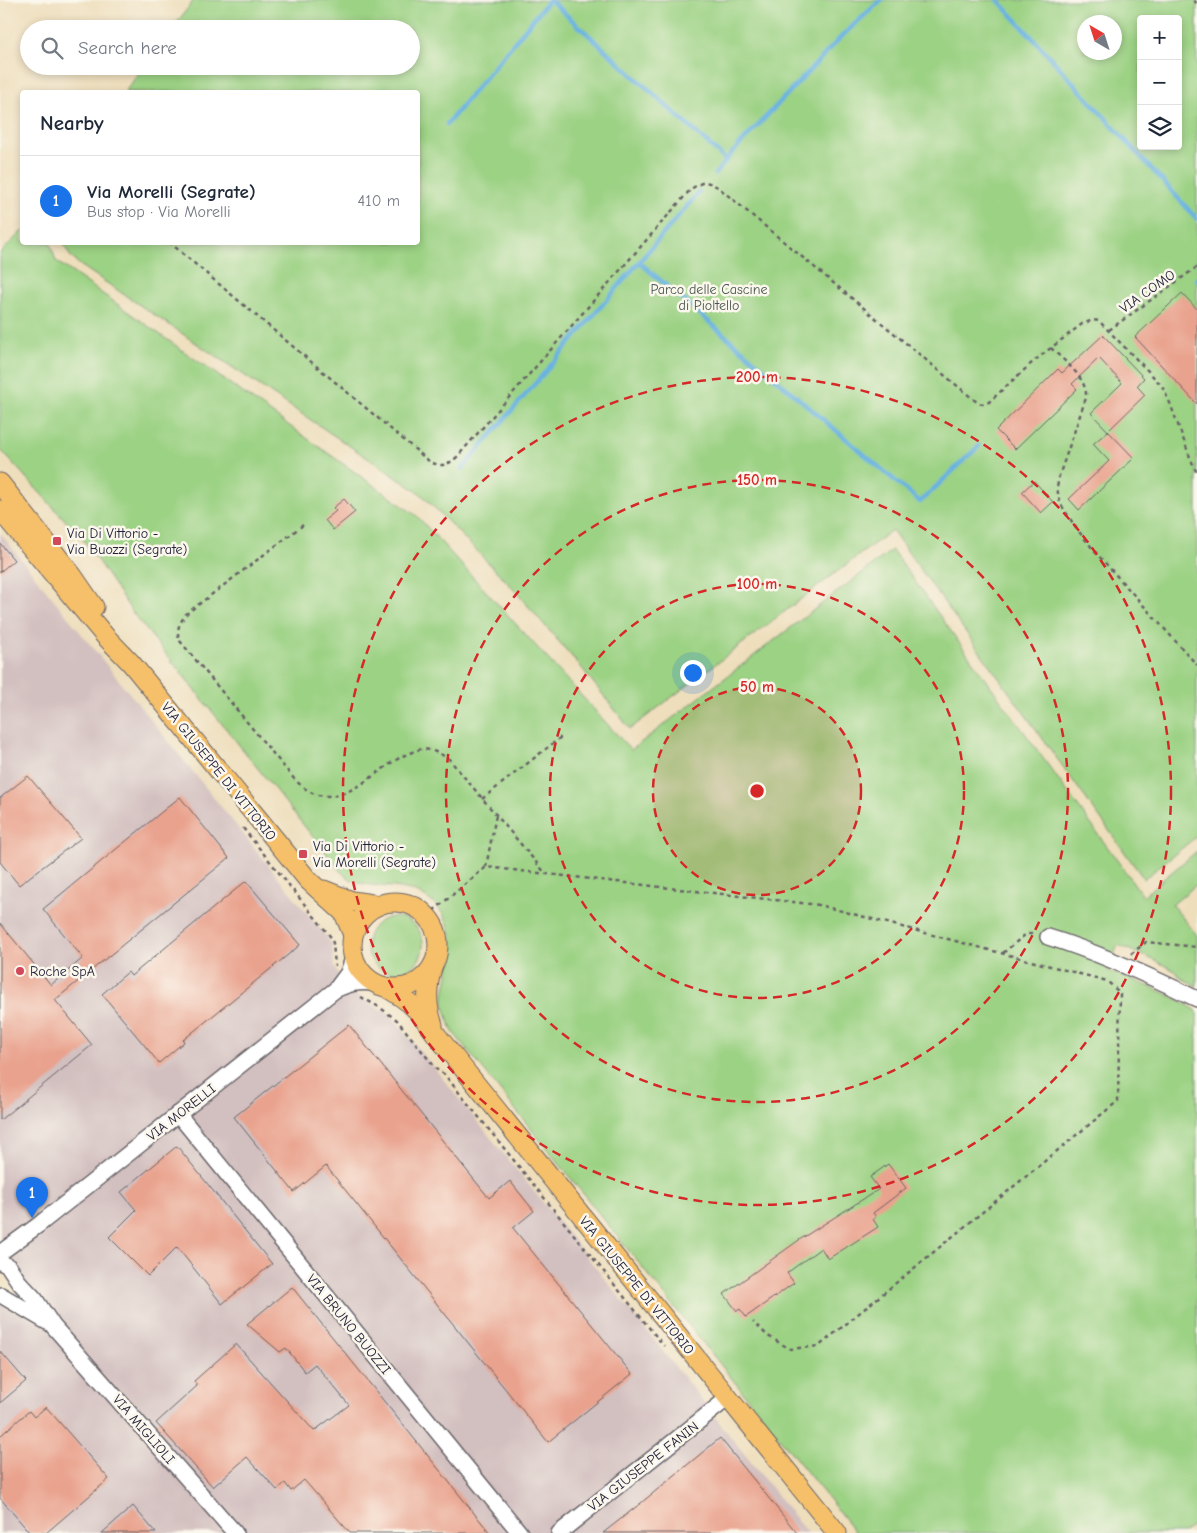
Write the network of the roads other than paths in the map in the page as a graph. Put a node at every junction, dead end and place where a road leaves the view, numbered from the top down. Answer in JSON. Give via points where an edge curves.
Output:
{"nodes":[{"id":1,"x":0,"y":483,"type":"edge"},
{"id":2,"x":0,"y":510,"type":"edge"},
{"id":3,"x":131,"y":663,"type":"junction"},
{"id":4,"x":308,"y":880,"type":"junction"},
{"id":5,"x":379,"y":905,"type":"junction"},
{"id":6,"x":353,"y":934,"type":"junction"},
{"id":7,"x":1048,"y":937,"type":"road end"},
{"id":8,"x":353,"y":958,"type":"junction"},
{"id":9,"x":432,"y":967,"type":"junction"},
{"id":10,"x":342,"y":985,"type":"junction"},
{"id":11,"x":380,"y":986,"type":"junction"},
{"id":12,"x":1197,"y":999,"type":"edge"},
{"id":13,"x":438,"y":1037,"type":"junction"},
{"id":14,"x":178,"y":1114,"type":"junction"},
{"id":15,"x":27,"y":1234,"type":"junction"},
{"id":16,"x":0,"y":1253,"type":"edge"},
{"id":17,"x":7,"y":1267,"type":"edge"},
{"id":18,"x":0,"y":1296,"type":"edge"},
{"id":19,"x":53,"y":1326,"type":"junction"},
{"id":20,"x":728,"y":1398,"type":"junction"},
{"id":21,"x":235,"y":1533,"type":"edge"},
{"id":22,"x":520,"y":1533,"type":"edge"},
{"id":23,"x":559,"y":1533,"type":"edge"},
{"id":24,"x":837,"y":1533,"type":"edge"}],
"edges":[{"from":1,"to":3,"type":"main road","name":"VIA GIUSEPPE DI VITTORIO","via":[[72,575]]},
{"from":2,"to":3,"type":"main road","name":"VIA GIUSEPPE DI VITTORIO"},
{"from":3,"to":4,"type":"main road","name":"VIA GIUSEPPE DI VITTORIO"},
{"from":4,"to":5,"type":"main road","name":"VIA GIUSEPPE DI VITTORIO","via":[[337,896]]},
{"from":4,"to":6,"type":"main road","name":"VIA GIUSEPPE DI VITTORIO","via":[[344,914]]},
{"from":5,"to":6,"type":"main road","via":[[364,914]]},
{"from":5,"to":9,"type":"main road","via":[[402,902],[427,916],[438,938],[437,956]]},
{"from":6,"to":8,"type":"main road"},
{"from":7,"to":12,"type":"street","via":[[1120,963]]},
{"from":8,"to":10,"type":"street","name":"VIA MORELLI"},
{"from":8,"to":11,"type":"main road","via":[[362,974]]},
{"from":9,"to":11,"type":"main road","via":[[410,986]]},
{"from":9,"to":13,"type":"main road","name":"VIA GIUSEPPE DI VITTORIO","via":[[427,1000]]},
{"from":10,"to":11,"type":"street","via":[[363,982]]},
{"from":10,"to":14,"type":"street","name":"VIA MORELLI"},
{"from":11,"to":13,"type":"main road","name":"VIA GIUSEPPE DI VITTORIO","via":[[412,1004]]},
{"from":13,"to":20,"type":"main road","name":"VIA GIUSEPPE DI VITTORIO"},
{"from":14,"to":15,"type":"street","name":"VIA MORELLI"},
{"from":14,"to":22,"type":"street","name":"VIA BRUNO BUOZZI"},
{"from":15,"to":16,"type":"street","name":"VIA MORELLI"},
{"from":15,"to":17,"type":"street","name":"VIA MORELLI","via":[[14,1248]]},
{"from":17,"to":18,"type":"street","name":"VIA MORELLI","via":[[13,1280],[6,1293]]},
{"from":17,"to":19,"type":"street"},
{"from":18,"to":19,"type":"street"},
{"from":19,"to":21,"type":"street","name":"VIA MIGLIOLI"},
{"from":20,"to":23,"type":"street","name":"VIA GIUSEPPE FANIN"},
{"from":20,"to":24,"type":"main road","name":"VIA GIUSEPPE DI VITTORIO"}]}
